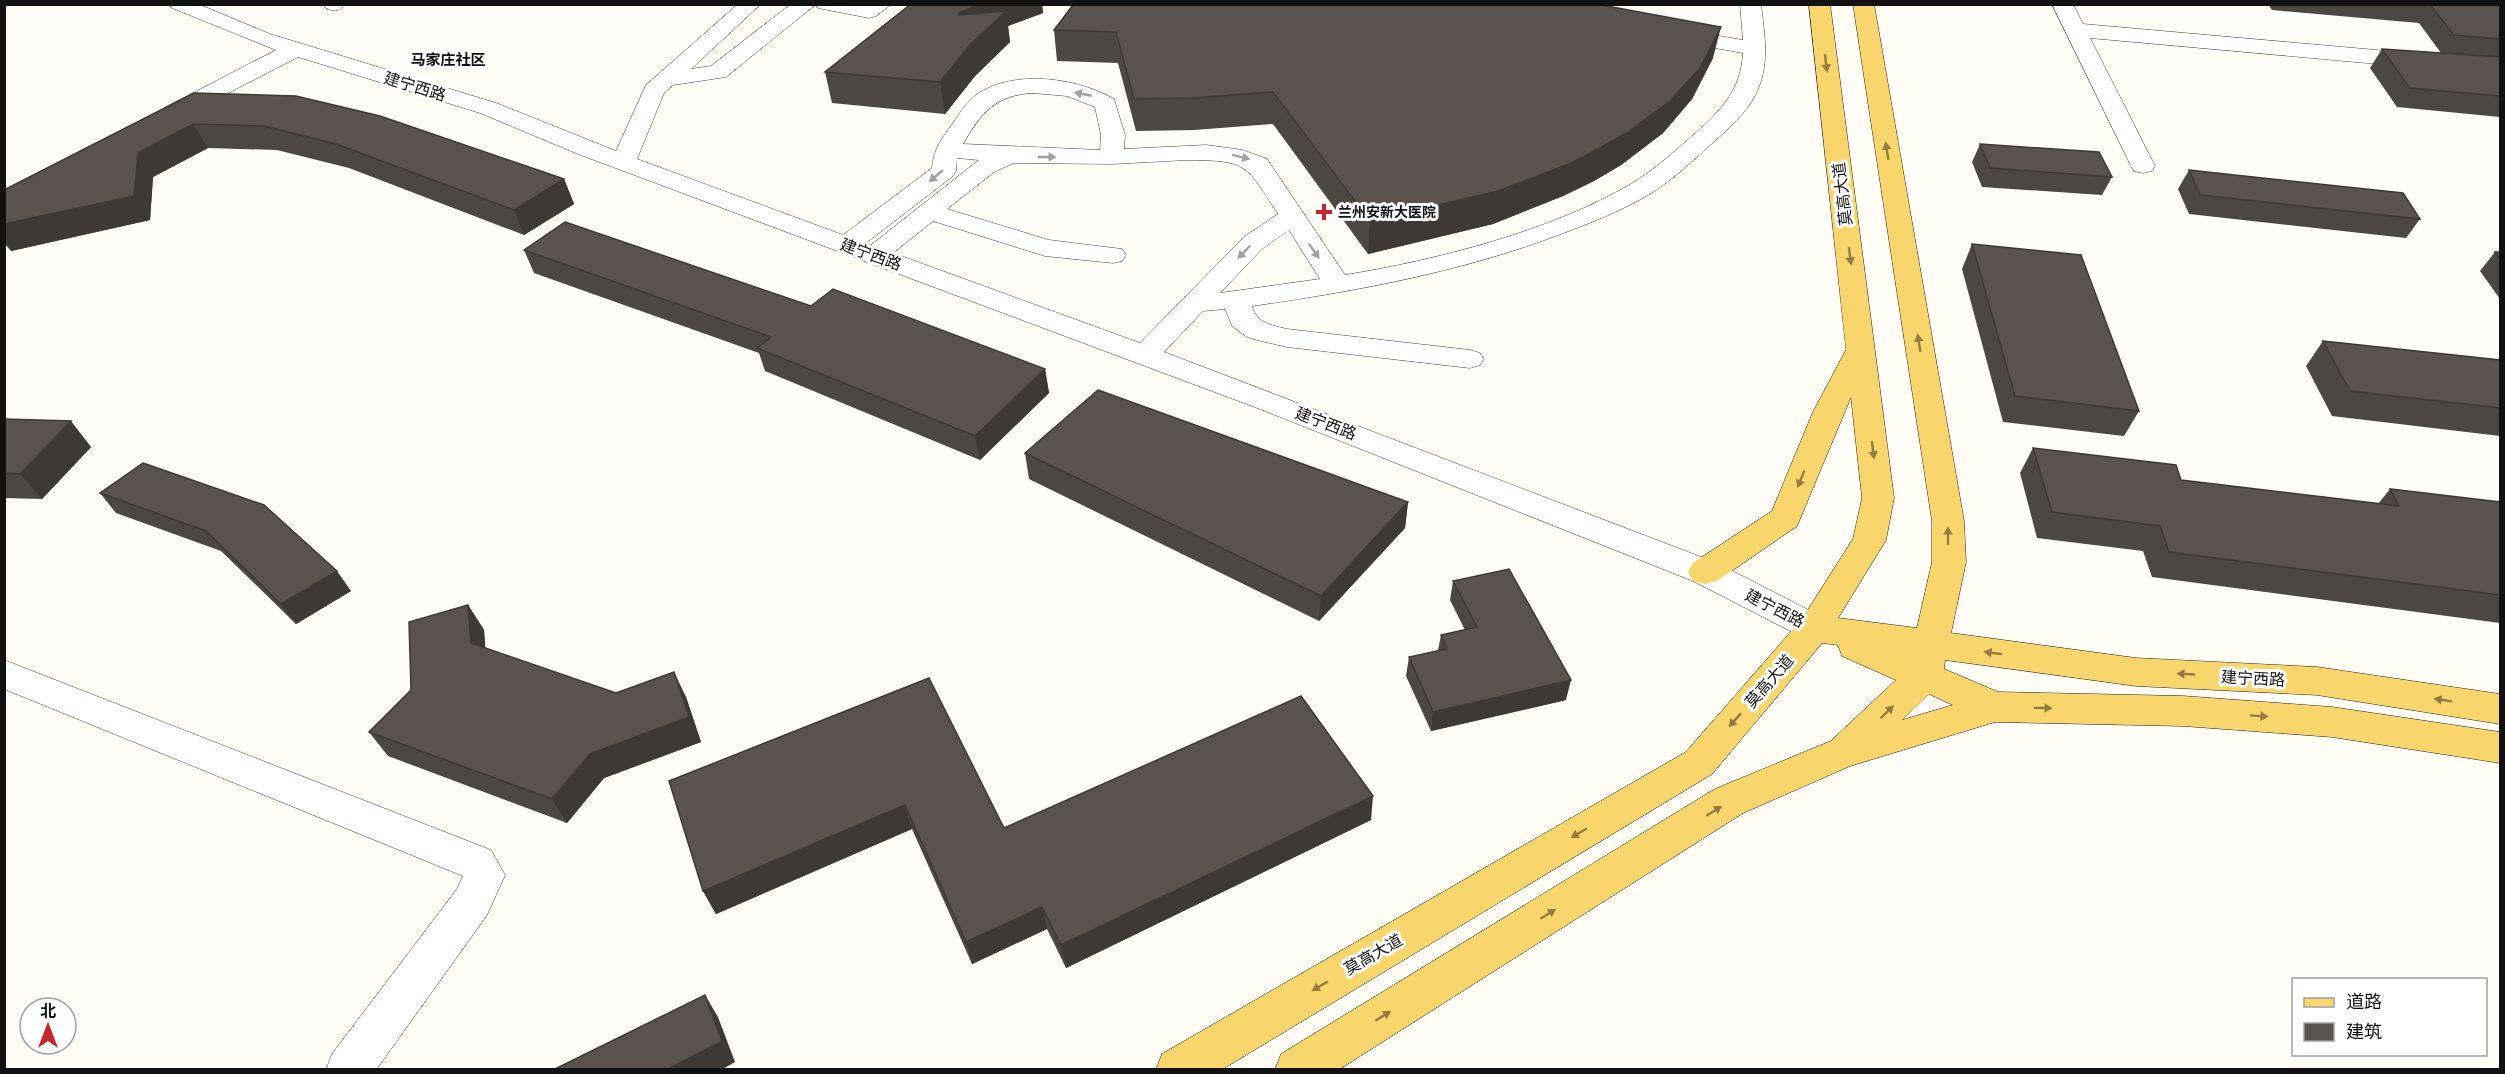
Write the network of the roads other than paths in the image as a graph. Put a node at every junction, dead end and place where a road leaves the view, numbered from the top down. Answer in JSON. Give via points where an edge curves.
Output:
{"nodes":[{"id":1,"x":179,"y":4,"type":"edge"},
{"id":2,"x":750,"y":4,"type":"edge"},
{"id":3,"x":805,"y":4,"type":"edge"},
{"id":4,"x":825,"y":4,"type":"edge"},
{"id":5,"x":882,"y":4,"type":"edge"},
{"id":6,"x":1819,"y":4,"type":"edge"},
{"id":7,"x":1863,"y":4,"type":"edge"},
{"id":8,"x":2062,"y":4,"type":"edge"},
{"id":9,"x":1744,"y":6,"type":"edge"},
{"id":10,"x":2074,"y":30,"type":"junction"},
{"id":11,"x":1656,"y":31,"type":"edge"},
{"id":12,"x":296,"y":49,"type":"junction"},
{"id":13,"x":1755,"y":49,"type":"junction"},
{"id":14,"x":2500,"y":68,"type":"edge"},
{"id":15,"x":666,"y":79,"type":"junction"},
{"id":16,"x":150,"y":125,"type":"edge"},
{"id":17,"x":947,"y":150,"type":"junction"},
{"id":18,"x":1008,"y":156,"type":"junction"},
{"id":19,"x":1112,"y":157,"type":"junction"},
{"id":20,"x":623,"y":162,"type":"junction"},
{"id":21,"x":2143,"y":166,"type":"dead end"},
{"id":22,"x":928,"y":212,"type":"junction"},
{"id":23,"x":1291,"y":218,"type":"junction"},
{"id":24,"x":846,"y":245,"type":"junction"},
{"id":25,"x":874,"y":255,"type":"junction"},
{"id":26,"x":1113,"y":255,"type":"dead end"},
{"id":27,"x":1337,"y":284,"type":"junction"},
{"id":28,"x":1236,"y":300,"type":"junction"},
{"id":29,"x":1195,"y":304,"type":"junction"},
{"id":30,"x":1861,"y":350,"type":"junction"},
{"id":31,"x":1145,"y":356,"type":"junction"},
{"id":32,"x":1470,"y":359,"type":"dead end"},
{"id":33,"x":1705,"y":572,"type":"junction"},
{"id":34,"x":1814,"y":628,"type":"junction"},
{"id":35,"x":1927,"y":661,"type":"junction"},
{"id":36,"x":4,"y":675,"type":"edge"},
{"id":37,"x":1995,"y":708,"type":"junction"},
{"id":38,"x":2500,"y":709,"type":"edge"},
{"id":39,"x":2500,"y":748,"type":"edge"},
{"id":40,"x":1844,"y":752,"type":"junction"},
{"id":41,"x":348,"y":1070,"type":"edge"},
{"id":42,"x":1178,"y":1070,"type":"edge"},
{"id":43,"x":1297,"y":1070,"type":"edge"}],
"edges":[{"from":1,"to":12,"type":"street","name":"建宁西路"},
{"from":2,"to":15,"type":"street"},
{"from":3,"to":15,"type":"street","via":[[718,72]]},
{"from":4,"to":5,"type":"street","via":[[869,12]]},
{"from":6,"to":30,"type":"main road","name":"莫高大道","one_way":true},
{"from":35,"to":7,"type":"main road","one_way":true,"via":[[1948,562],[1948,521]]},
{"from":8,"to":10,"type":"street"},
{"from":9,"to":13,"type":"street"},
{"from":10,"to":14,"type":"street"},
{"from":10,"to":21,"type":"street"},
{"from":11,"to":13,"type":"street"},
{"from":12,"to":16,"type":"street"},
{"from":12,"to":20,"type":"street","name":"建宁西路","via":[[489,108]]},
{"from":13,"to":27,"type":"street","via":[[1750,83],[1726,119],[1683,157],[1631,194],[1538,233],[1443,263]]},
{"from":15,"to":20,"type":"street","via":[[654,90]]},
{"from":17,"to":18,"type":"street"},
{"from":19,"to":17,"type":"street","one_way":true,"via":[[1113,135],[1106,104],[1095,96],[1053,88],[1024,87],[991,95]]},
{"from":17,"to":24,"type":"street","one_way":true,"via":[[944,171]]},
{"from":18,"to":19,"type":"street","one_way":true},
{"from":18,"to":22,"type":"street","via":[[985,166]]},
{"from":19,"to":23,"type":"street","one_way":true,"via":[[1216,153],[1246,157],[1258,164]]},
{"from":20,"to":24,"type":"street","name":"建宁西路"},
{"from":22,"to":25,"type":"street"},
{"from":22,"to":26,"type":"street","via":[[1045,248]]},
{"from":23,"to":27,"type":"street","one_way":true},
{"from":23,"to":29,"type":"street","one_way":true,"via":[[1253,243]]},
{"from":24,"to":25,"type":"street","name":"建宁西路"},
{"from":25,"to":31,"type":"street","name":"建宁西路"},
{"from":27,"to":28,"type":"street"},
{"from":28,"to":29,"type":"street"},
{"from":28,"to":32,"type":"street","via":[[1242,320],[1257,330],[1287,338]]},
{"from":29,"to":31,"type":"street"},
{"from":30,"to":33,"type":"main road","one_way":true,"via":[[1828,412],[1785,518]]},
{"from":30,"to":34,"type":"main road","name":"莫高大道","one_way":true,"via":[[1878,498],[1869,540]]},
{"from":31,"to":33,"type":"street","name":"建宁西路"},
{"from":33,"to":34,"type":"street","name":"建宁西路"},
{"from":34,"to":35,"type":"main road","name":"建宁西路"},
{"from":34,"to":42,"type":"main road","name":"莫高大道","one_way":true,"via":[[1699,763]]},
{"from":35,"to":37,"type":"main road"},
{"from":38,"to":35,"type":"main road","name":"建宁西路","one_way":true,"via":[[2317,681]]},
{"from":40,"to":35,"type":"main road","one_way":true},
{"from":36,"to":41,"type":"street","via":[[477,863],[485,875],[472,902]]},
{"from":37,"to":39,"type":"main road","one_way":true,"via":[[2183,711],[2332,722]]},
{"from":37,"to":40,"type":"main road"},
{"from":43,"to":40,"type":"main road","one_way":true,"via":[[1729,801]]}]}
